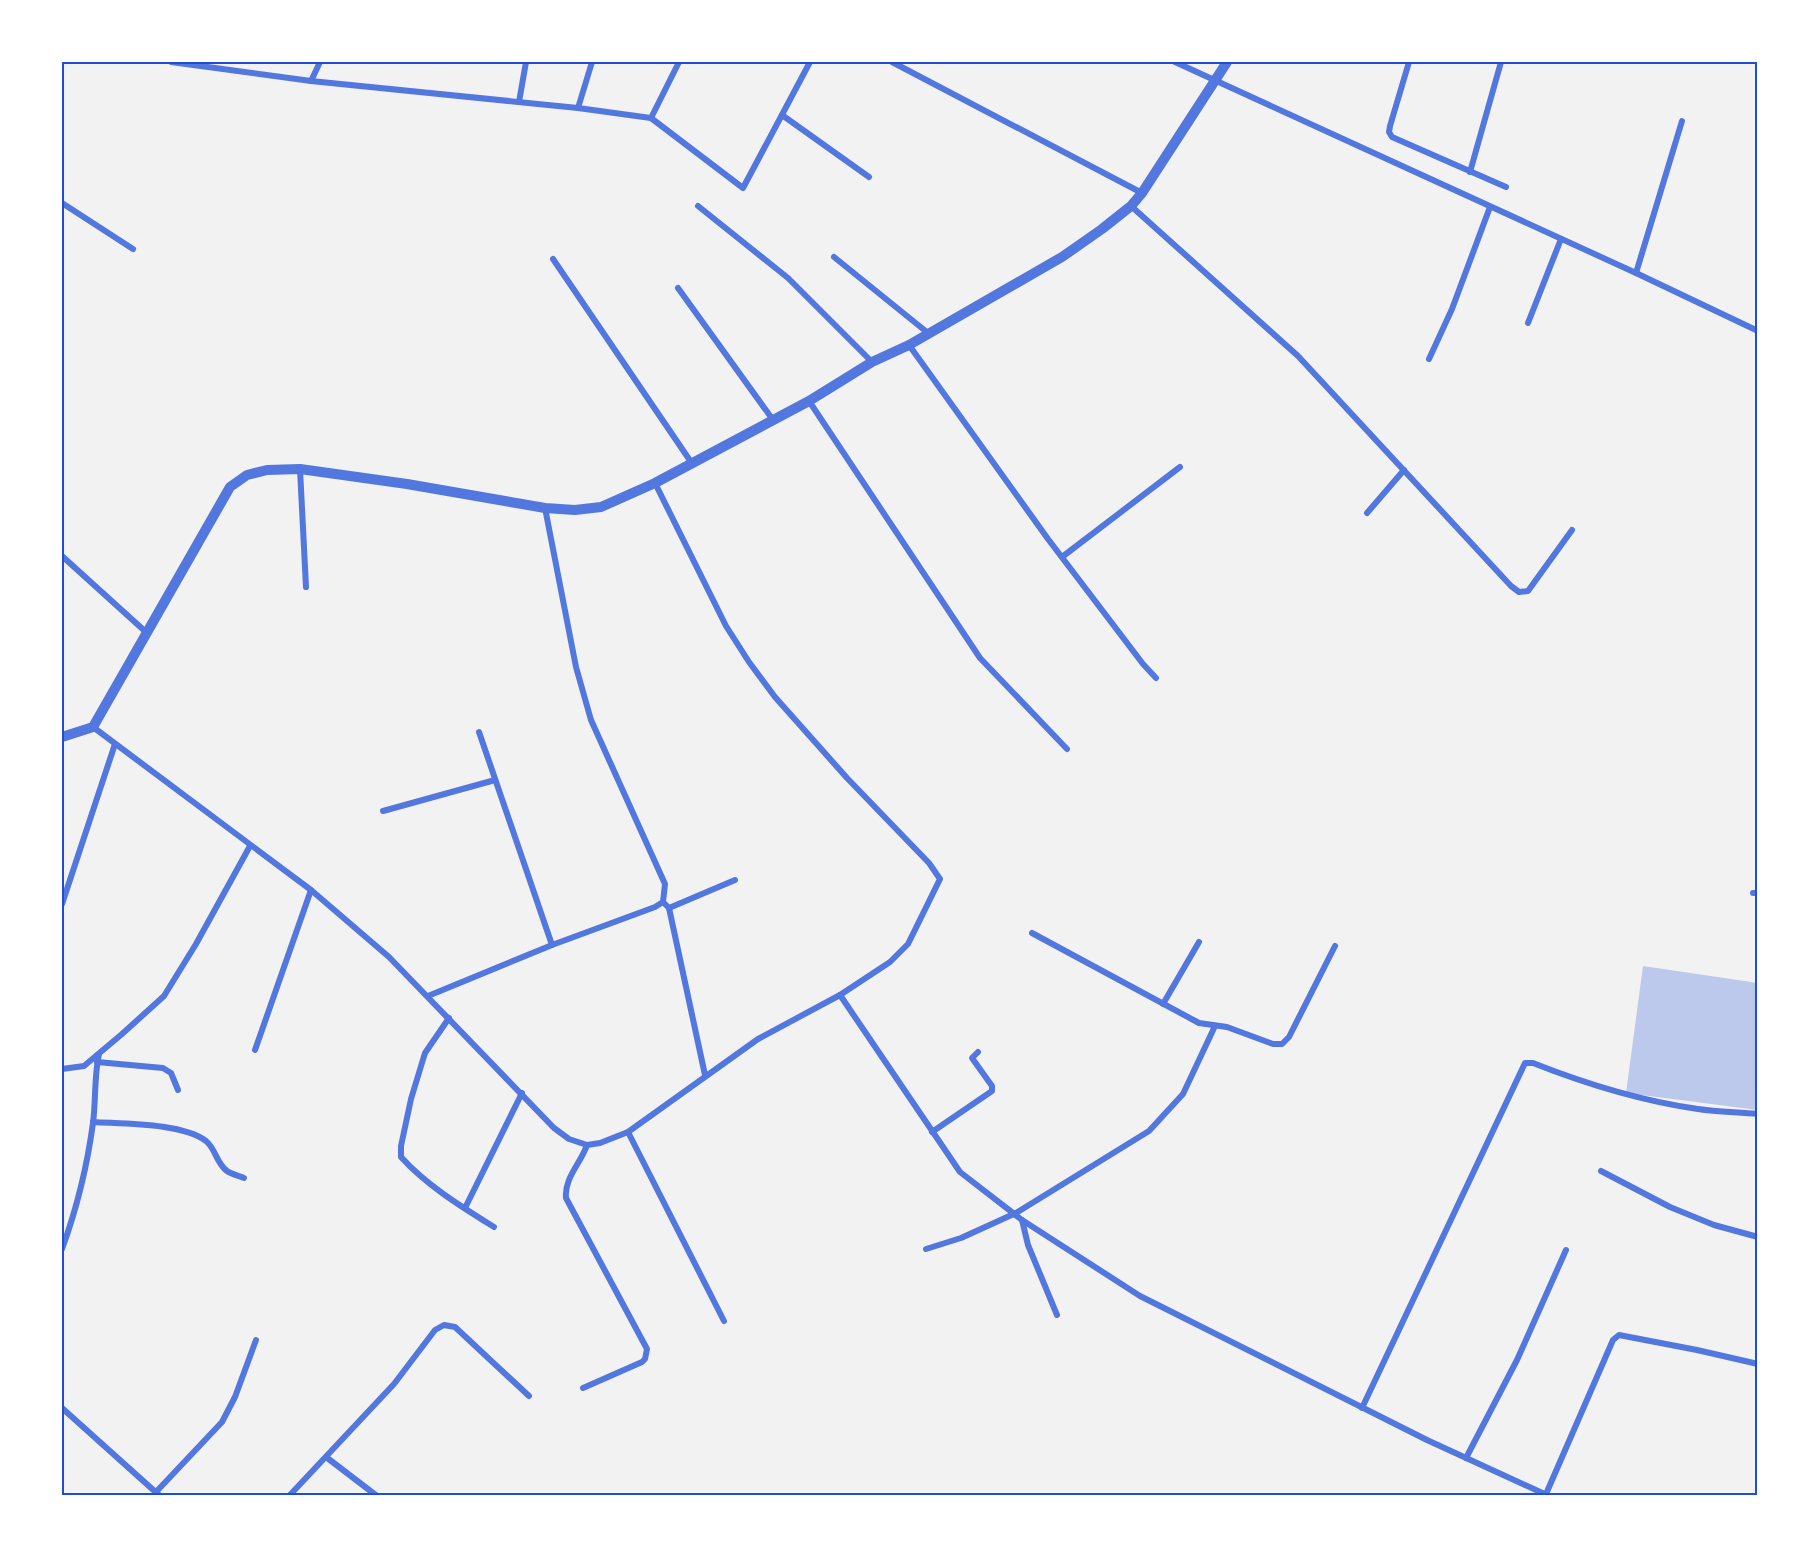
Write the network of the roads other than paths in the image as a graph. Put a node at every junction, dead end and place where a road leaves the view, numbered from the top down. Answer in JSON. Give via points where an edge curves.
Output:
{"nodes":[{"id":1,"x":171,"y":62,"type":"edge"},
{"id":2,"x":320,"y":62,"type":"edge"},
{"id":3,"x":526,"y":62,"type":"edge"},
{"id":4,"x":592,"y":62,"type":"edge"},
{"id":5,"x":679,"y":62,"type":"edge"},
{"id":6,"x":810,"y":62,"type":"edge"},
{"id":7,"x":892,"y":62,"type":"edge"},
{"id":8,"x":1175,"y":62,"type":"edge"},
{"id":9,"x":1227,"y":62,"type":"edge"},
{"id":10,"x":1410,"y":62,"type":"edge"},
{"id":11,"x":1501,"y":62,"type":"edge"},
{"id":12,"x":220,"y":64,"type":"edge"},
{"id":13,"x":311,"y":81,"type":"junction"},
{"id":14,"x":1215,"y":81,"type":"junction"},
{"id":15,"x":519,"y":102,"type":"junction"},
{"id":16,"x":578,"y":108,"type":"junction"},
{"id":17,"x":782,"y":115,"type":"junction"},
{"id":18,"x":651,"y":118,"type":"junction"},
{"id":19,"x":1682,"y":121,"type":"dead end"},
{"id":20,"x":1470,"y":172,"type":"junction"},
{"id":21,"x":869,"y":177,"type":"dead end"},
{"id":22,"x":1506,"y":187,"type":"dead end"},
{"id":23,"x":1142,"y":193,"type":"junction"},
{"id":24,"x":62,"y":202,"type":"edge"},
{"id":25,"x":698,"y":206,"type":"dead end"},
{"id":26,"x":1131,"y":206,"type":"junction"},
{"id":27,"x":1490,"y":207,"type":"junction"},
{"id":28,"x":1561,"y":239,"type":"junction"},
{"id":29,"x":133,"y":249,"type":"dead end"},
{"id":30,"x":834,"y":257,"type":"dead end"},
{"id":31,"x":553,"y":260,"type":"dead end"},
{"id":32,"x":1636,"y":273,"type":"junction"},
{"id":33,"x":678,"y":288,"type":"dead end"},
{"id":34,"x":1528,"y":323,"type":"dead end"},
{"id":35,"x":1758,"y":332,"type":"edge"},
{"id":36,"x":927,"y":333,"type":"junction"},
{"id":37,"x":909,"y":345,"type":"junction"},
{"id":38,"x":1430,"y":359,"type":"dead end"},
{"id":39,"x":872,"y":362,"type":"junction"},
{"id":40,"x":809,"y":401,"type":"junction"},
{"id":41,"x":773,"y":420,"type":"junction"},
{"id":42,"x":692,"y":462,"type":"junction"},
{"id":43,"x":1180,"y":467,"type":"dead end"},
{"id":44,"x":300,"y":469,"type":"junction"},
{"id":45,"x":1404,"y":470,"type":"junction"},
{"id":46,"x":655,"y":483,"type":"junction"},
{"id":47,"x":545,"y":508,"type":"junction"},
{"id":48,"x":1368,"y":513,"type":"dead end"},
{"id":49,"x":1572,"y":530,"type":"dead end"},
{"id":50,"x":62,"y":556,"type":"edge"},
{"id":51,"x":1062,"y":557,"type":"junction"},
{"id":52,"x":306,"y":587,"type":"dead end"},
{"id":53,"x":147,"y":633,"type":"junction"},
{"id":54,"x":1156,"y":678,"type":"dead end"},
{"id":55,"x":93,"y":728,"type":"junction"},
{"id":56,"x":479,"y":732,"type":"dead end"},
{"id":57,"x":62,"y":737,"type":"edge"},
{"id":58,"x":115,"y":744,"type":"junction"},
{"id":59,"x":1067,"y":749,"type":"dead end"},
{"id":60,"x":495,"y":780,"type":"junction"},
{"id":61,"x":382,"y":810,"type":"dead end"},
{"id":62,"x":250,"y":846,"type":"junction"},
{"id":63,"x":735,"y":880,"type":"dead end"},
{"id":64,"x":311,"y":890,"type":"junction"},
{"id":65,"x":663,"y":902,"type":"junction"},
{"id":66,"x":62,"y":904,"type":"edge"},
{"id":67,"x":669,"y":908,"type":"junction"},
{"id":68,"x":1032,"y":933,"type":"dead end"},
{"id":69,"x":1199,"y":942,"type":"dead end"},
{"id":70,"x":552,"y":945,"type":"junction"},
{"id":71,"x":1335,"y":946,"type":"dead end"},
{"id":72,"x":840,"y":995,"type":"junction"},
{"id":73,"x":428,"y":996,"type":"junction"},
{"id":74,"x":1163,"y":1004,"type":"junction"},
{"id":75,"x":449,"y":1018,"type":"junction"},
{"id":76,"x":1215,"y":1026,"type":"junction"},
{"id":77,"x":255,"y":1050,"type":"dead end"},
{"id":78,"x":978,"y":1052,"type":"dead end"},
{"id":79,"x":99,"y":1054,"type":"junction"},
{"id":80,"x":97,"y":1062,"type":"junction"},
{"id":81,"x":62,"y":1069,"type":"edge"},
{"id":82,"x":705,"y":1075,"type":"junction"},
{"id":83,"x":178,"y":1090,"type":"dead end"},
{"id":84,"x":522,"y":1093,"type":"junction"},
{"id":85,"x":1758,"y":1114,"type":"edge"},
{"id":86,"x":93,"y":1122,"type":"junction"},
{"id":87,"x":628,"y":1132,"type":"junction"},
{"id":88,"x":932,"y":1132,"type":"junction"},
{"id":89,"x":588,"y":1145,"type":"junction"},
{"id":90,"x":1601,"y":1171,"type":"dead end"},
{"id":91,"x":244,"y":1178,"type":"dead end"},
{"id":92,"x":465,"y":1208,"type":"junction"},
{"id":93,"x":1016,"y":1213,"type":"junction"},
{"id":94,"x":1022,"y":1220,"type":"junction"},
{"id":95,"x":494,"y":1227,"type":"dead end"},
{"id":96,"x":1758,"y":1237,"type":"edge"},
{"id":97,"x":926,"y":1249,"type":"dead end"},
{"id":98,"x":62,"y":1250,"type":"edge"},
{"id":99,"x":1566,"y":1250,"type":"dead end"},
{"id":100,"x":1057,"y":1315,"type":"dead end"},
{"id":101,"x":724,"y":1321,"type":"dead end"},
{"id":102,"x":256,"y":1340,"type":"dead end"},
{"id":103,"x":1758,"y":1364,"type":"edge"},
{"id":104,"x":583,"y":1388,"type":"dead end"},
{"id":105,"x":529,"y":1396,"type":"dead end"},
{"id":106,"x":62,"y":1408,"type":"edge"},
{"id":107,"x":1362,"y":1408,"type":"junction"},
{"id":108,"x":326,"y":1457,"type":"junction"},
{"id":109,"x":1466,"y":1458,"type":"junction"},
{"id":110,"x":158,"y":1494,"type":"edge"},
{"id":111,"x":1547,"y":1495,"type":"edge"},
{"id":112,"x":289,"y":1496,"type":"edge"},
{"id":113,"x":377,"y":1496,"type":"edge"}],
"edges":[{"from":1,"to":12,"type":"street"},
{"from":2,"to":13,"type":"street"},
{"from":3,"to":15,"type":"street"},
{"from":4,"to":16,"type":"street"},
{"from":5,"to":18,"type":"street"},
{"from":6,"to":17,"type":"street"},
{"from":7,"to":23,"type":"street"},
{"from":8,"to":14,"type":"street"},
{"from":9,"to":14,"type":"street"},
{"from":10,"to":20,"type":"street","via":[[1389,132],[1392,137]]},
{"from":11,"to":20,"type":"street"},
{"from":12,"to":13,"type":"street"},
{"from":13,"to":15,"type":"street"},
{"from":14,"to":23,"type":"street"},
{"from":14,"to":27,"type":"street"},
{"from":15,"to":16,"type":"street"},
{"from":16,"to":18,"type":"street"},
{"from":17,"to":18,"type":"street","via":[[743,188]]},
{"from":17,"to":21,"type":"street"},
{"from":19,"to":32,"type":"street"},
{"from":20,"to":22,"type":"street"},
{"from":23,"to":26,"type":"street"},
{"from":24,"to":29,"type":"street"},
{"from":25,"to":39,"type":"street","via":[[788,278]]},
{"from":26,"to":36,"type":"street","via":[[1062,257]]},
{"from":26,"to":45,"type":"street","via":[[1298,356]]},
{"from":27,"to":28,"type":"street"},
{"from":27,"to":38,"type":"street"},
{"from":28,"to":32,"type":"street"},
{"from":28,"to":34,"type":"street"},
{"from":30,"to":36,"type":"street"},
{"from":31,"to":42,"type":"street"},
{"from":32,"to":35,"type":"street"},
{"from":33,"to":41,"type":"street"},
{"from":36,"to":37,"type":"street"},
{"from":37,"to":39,"type":"street"},
{"from":37,"to":51,"type":"street"},
{"from":39,"to":40,"type":"street"},
{"from":40,"to":41,"type":"street"},
{"from":40,"to":59,"type":"street","via":[[980,658]]},
{"from":41,"to":42,"type":"street"},
{"from":42,"to":46,"type":"street"},
{"from":43,"to":51,"type":"street"},
{"from":44,"to":47,"type":"street"},
{"from":44,"to":52,"type":"street"},
{"from":44,"to":53,"type":"street","via":[[257,472],[230,487]]},
{"from":45,"to":48,"type":"street"},
{"from":45,"to":49,"type":"street","via":[[1520,592],[1528,591]]},
{"from":46,"to":47,"type":"street","via":[[601,507]]},
{"from":46,"to":72,"type":"street","via":[[726,626],[749,662],[775,697],[940,879],[908,944],[890,962]]},
{"from":47,"to":65,"type":"street","via":[[576,667],[591,720],[664,884]]},
{"from":50,"to":53,"type":"street"},
{"from":51,"to":54,"type":"street"},
{"from":53,"to":55,"type":"street"},
{"from":55,"to":57,"type":"street"},
{"from":55,"to":58,"type":"street"},
{"from":56,"to":60,"type":"street"},
{"from":58,"to":62,"type":"street"},
{"from":58,"to":66,"type":"street"},
{"from":60,"to":61,"type":"street"},
{"from":60,"to":70,"type":"street"},
{"from":62,"to":64,"type":"street"},
{"from":62,"to":79,"type":"street","via":[[164,996]]},
{"from":63,"to":67,"type":"street"},
{"from":64,"to":73,"type":"street"},
{"from":64,"to":77,"type":"street"},
{"from":65,"to":67,"type":"street"},
{"from":65,"to":70,"type":"street"},
{"from":67,"to":82,"type":"street"},
{"from":68,"to":74,"type":"street"},
{"from":69,"to":74,"type":"street"},
{"from":70,"to":73,"type":"street"},
{"from":71,"to":76,"type":"street","via":[[1282,1044]]},
{"from":72,"to":82,"type":"street","via":[[758,1039]]},
{"from":72,"to":88,"type":"street"},
{"from":73,"to":75,"type":"street"},
{"from":74,"to":76,"type":"street","via":[[1199,1023]]},
{"from":75,"to":84,"type":"street"},
{"from":75,"to":92,"type":"street","via":[[425,1053],[400,1146],[401,1157],[410,1167]]},
{"from":76,"to":93,"type":"street","via":[[1183,1094],[1149,1131]]},
{"from":78,"to":88,"type":"street","via":[[972,1058],[992,1091]]},
{"from":79,"to":80,"type":"street"},
{"from":79,"to":81,"type":"street","via":[[84,1066]]},
{"from":80,"to":83,"type":"street","via":[[163,1068],[171,1073]]},
{"from":80,"to":86,"type":"street"},
{"from":82,"to":87,"type":"street"},
{"from":84,"to":89,"type":"street","via":[[554,1128],[569,1139]]},
{"from":84,"to":92,"type":"street"},
{"from":85,"to":107,"type":"street","via":[[1648,1100],[1525,1063]]},
{"from":86,"to":91,"type":"street","via":[[177,1129],[204,1140],[227,1171]]},
{"from":86,"to":98,"type":"street","via":[[74,1217]]},
{"from":87,"to":89,"type":"street"},
{"from":87,"to":101,"type":"street"},
{"from":88,"to":93,"type":"street","via":[[960,1172]]},
{"from":89,"to":104,"type":"street","via":[[567,1182],[566,1198],[647,1349],[642,1362]]},
{"from":90,"to":96,"type":"street","via":[[1670,1207]]},
{"from":92,"to":95,"type":"street"},
{"from":93,"to":94,"type":"street"},
{"from":93,"to":97,"type":"street"},
{"from":94,"to":100,"type":"street","via":[[1028,1245]]},
{"from":94,"to":107,"type":"street","via":[[1140,1296]]},
{"from":99,"to":109,"type":"street","via":[[1517,1360]]},
{"from":102,"to":110,"type":"street","via":[[222,1422]]},
{"from":103,"to":111,"type":"street","via":[[1619,1335],[1613,1340]]},
{"from":105,"to":108,"type":"street","via":[[455,1327],[444,1326],[435,1330],[394,1384]]},
{"from":106,"to":110,"type":"street"},
{"from":107,"to":109,"type":"street"},
{"from":108,"to":112,"type":"street"},
{"from":108,"to":113,"type":"street"},
{"from":109,"to":111,"type":"street"}]}
